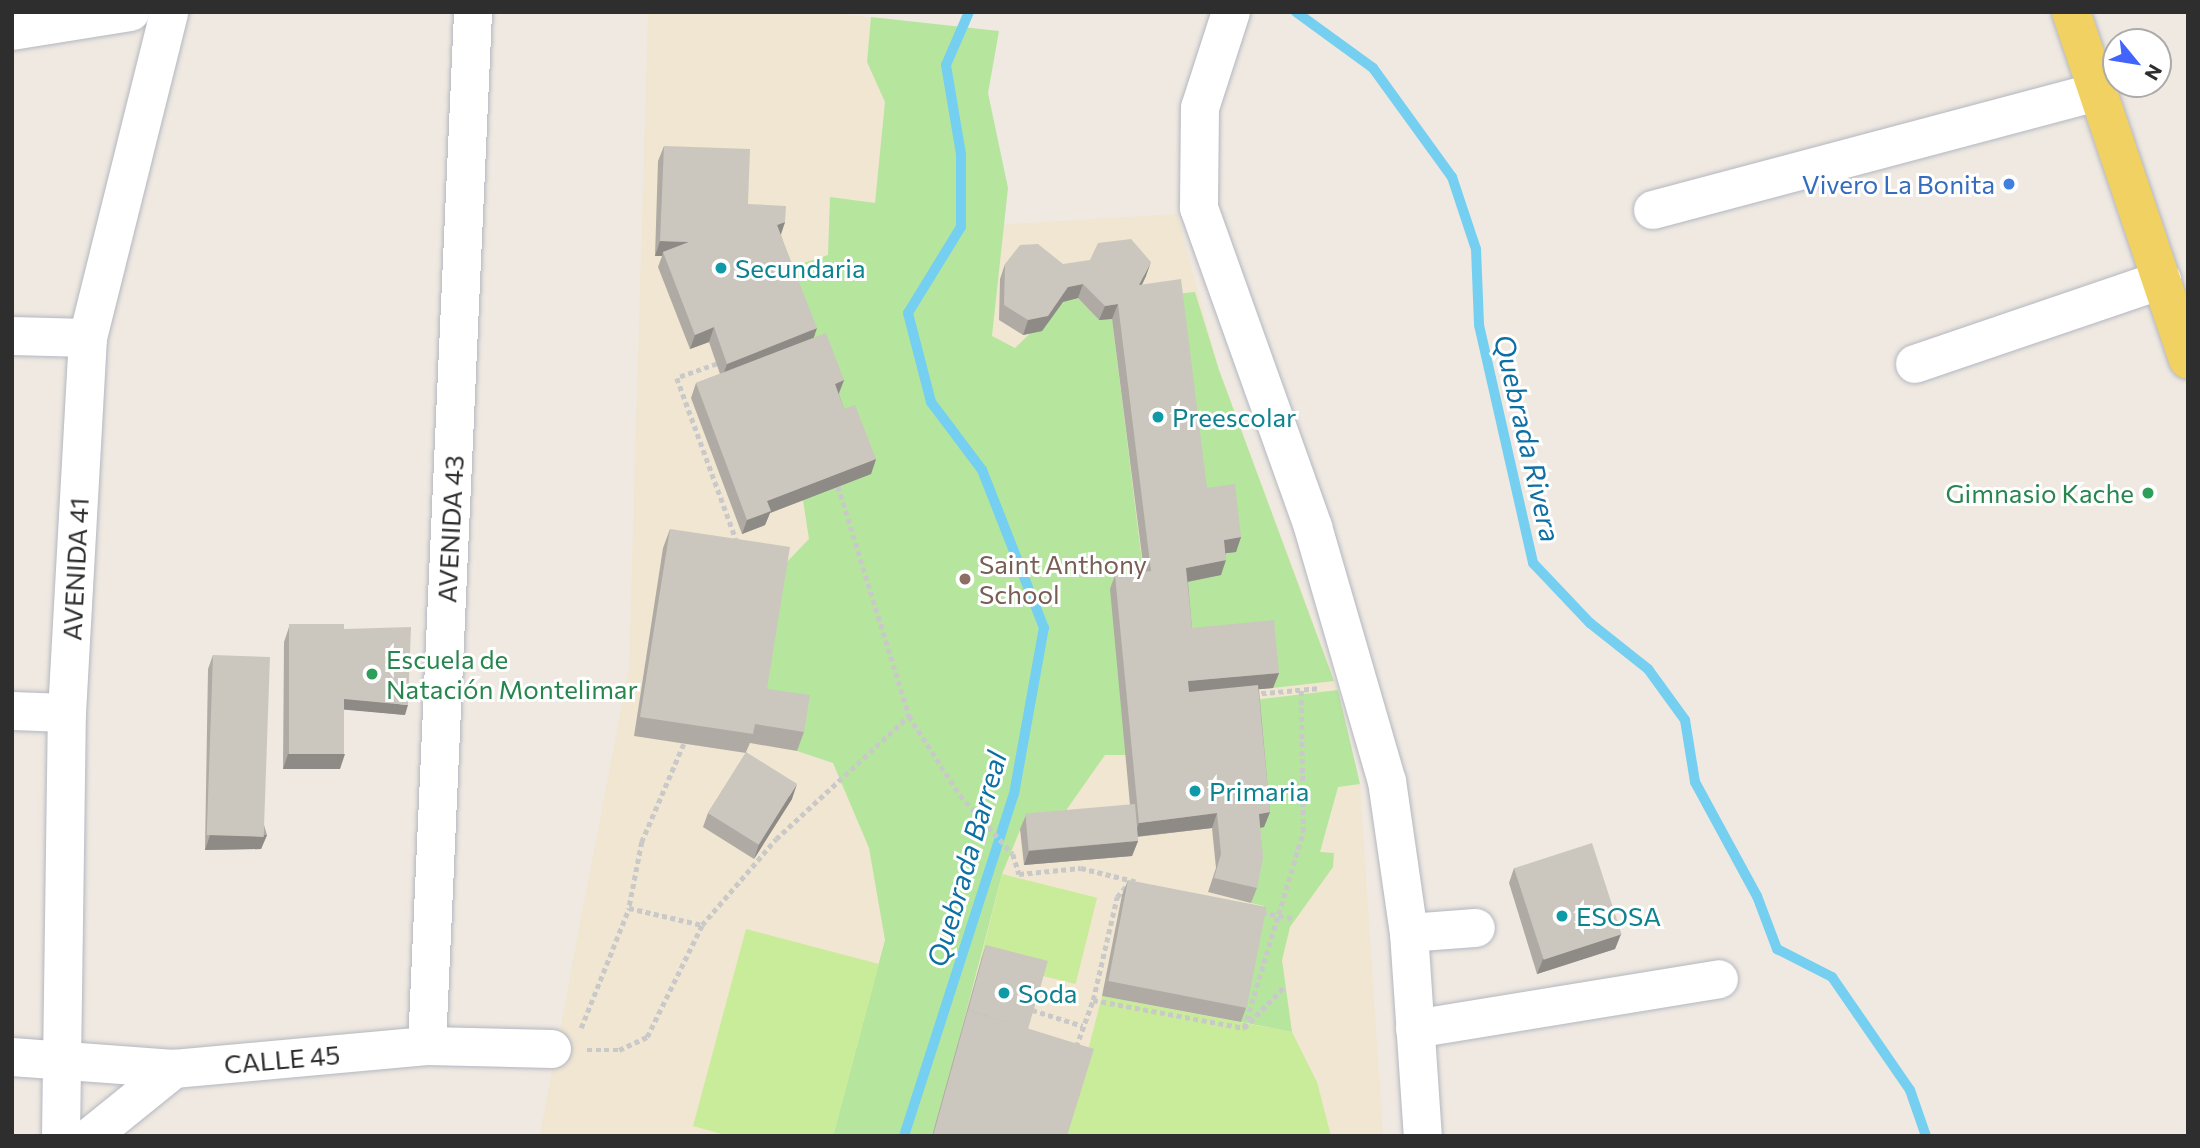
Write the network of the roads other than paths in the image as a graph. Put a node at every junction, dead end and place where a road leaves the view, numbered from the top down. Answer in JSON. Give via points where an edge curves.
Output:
{"nodes":[{"id":1,"x":130,"y":12,"type":"edge"},
{"id":2,"x":169,"y":12,"type":"edge"},
{"id":3,"x":473,"y":12,"type":"edge"},
{"id":4,"x":1231,"y":12,"type":"edge"},
{"id":5,"x":2071,"y":12,"type":"edge"},
{"id":6,"x":12,"y":31,"type":"edge"},
{"id":7,"x":2097,"y":92,"type":"junction"},
{"id":8,"x":1653,"y":209,"type":"dead end"},
{"id":9,"x":2162,"y":280,"type":"junction"},
{"id":10,"x":12,"y":336,"type":"edge"},
{"id":11,"x":88,"y":338,"type":"junction"},
{"id":12,"x":2188,"y":360,"type":"edge"},
{"id":13,"x":1915,"y":364,"type":"dead end"},
{"id":14,"x":12,"y":711,"type":"edge"},
{"id":15,"x":66,"y":713,"type":"junction"},
{"id":16,"x":1475,"y":928,"type":"dead end"},
{"id":17,"x":1409,"y":933,"type":"junction"},
{"id":18,"x":1719,"y":979,"type":"dead end"},
{"id":19,"x":1415,"y":1029,"type":"junction"},
{"id":20,"x":427,"y":1046,"type":"junction"},
{"id":21,"x":561,"y":1050,"type":"road end"},
{"id":22,"x":12,"y":1057,"type":"edge"},
{"id":23,"x":63,"y":1058,"type":"junction"},
{"id":24,"x":174,"y":1069,"type":"junction"},
{"id":25,"x":61,"y":1136,"type":"edge"},
{"id":26,"x":92,"y":1136,"type":"edge"},
{"id":27,"x":1423,"y":1136,"type":"edge"}],
"edges":[{"from":1,"to":6,"type":"street"},
{"from":2,"to":11,"type":"street","name":"AVENIDA 41"},
{"from":3,"to":20,"type":"street","name":"AVENIDA 43"},
{"from":4,"to":17,"type":"street","via":[[1200,108],[1199,208],[1313,527],[1359,684],[1387,781]]},
{"from":5,"to":7,"type":"main road"},
{"from":7,"to":8,"type":"street"},
{"from":7,"to":9,"type":"main road"},
{"from":9,"to":12,"type":"main road"},
{"from":9,"to":13,"type":"street"},
{"from":10,"to":11,"type":"street"},
{"from":11,"to":15,"type":"street","name":"AVENIDA 41"},
{"from":14,"to":15,"type":"street"},
{"from":15,"to":23,"type":"street","name":"AVENIDA 41"},
{"from":16,"to":17,"type":"street"},
{"from":17,"to":19,"type":"street"},
{"from":18,"to":19,"type":"street"},
{"from":19,"to":27,"type":"street"},
{"from":20,"to":21,"type":"street","name":"CALLE 45"},
{"from":20,"to":24,"type":"street","name":"CALLE 45"},
{"from":22,"to":23,"type":"street","name":"CALLE 45"},
{"from":23,"to":24,"type":"street","name":"CALLE 45"},
{"from":23,"to":25,"type":"street","name":"AVENIDA 41"},
{"from":24,"to":26,"type":"street"}]}
